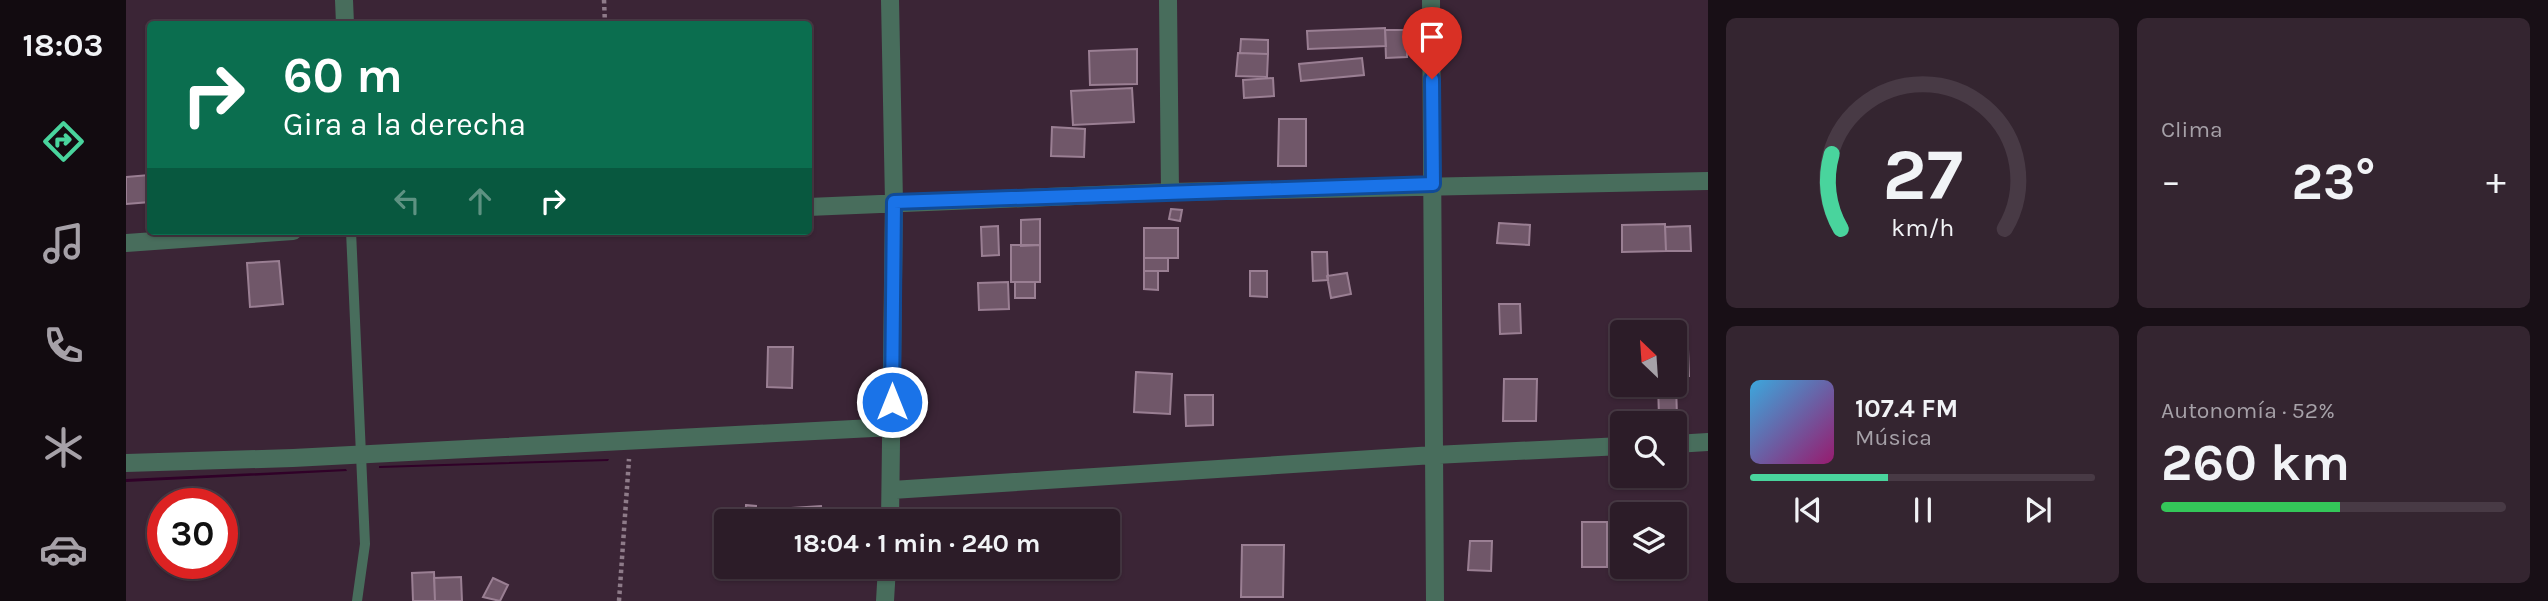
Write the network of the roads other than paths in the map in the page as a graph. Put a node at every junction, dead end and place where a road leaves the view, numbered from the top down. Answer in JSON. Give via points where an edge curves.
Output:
{"nodes":[{"id":1,"x":344,"y":0,"type":"edge"},
{"id":2,"x":890,"y":0,"type":"edge"},
{"id":3,"x":1168,"y":0,"type":"edge"},
{"id":4,"x":1431,"y":0,"type":"edge"},
{"id":5,"x":345,"y":21,"type":"edge"},
{"id":6,"x":1708,"y":181,"type":"edge"},
{"id":7,"x":1433,"y":184,"type":"junction"},
{"id":8,"x":1170,"y":191,"type":"junction"},
{"id":9,"x":894,"y":202,"type":"junction"},
{"id":10,"x":812,"y":208,"type":"edge"},
{"id":11,"x":237,"y":235,"type":"edge"},
{"id":12,"x":351,"y":235,"type":"edge"},
{"id":13,"x":126,"y":243,"type":"edge"},
{"id":14,"x":892,"y":427,"type":"junction"},
{"id":15,"x":1708,"y":442,"type":"edge"},
{"id":16,"x":1687,"y":443,"type":"edge"},
{"id":17,"x":1610,"y":447,"type":"edge"},
{"id":18,"x":361,"y":454,"type":"junction"},
{"id":19,"x":1434,"y":455,"type":"junction"},
{"id":20,"x":126,"y":463,"type":"edge"},
{"id":21,"x":892,"y":490,"type":"junction"},
{"id":22,"x":891,"y":509,"type":"edge"},
{"id":23,"x":886,"y":579,"type":"edge"},
{"id":24,"x":357,"y":601,"type":"edge"},
{"id":25,"x":885,"y":601,"type":"edge"},
{"id":26,"x":1435,"y":601,"type":"edge"}],
"edges":[{"from":1,"to":5,"type":"street"},
{"from":2,"to":9,"type":"street"},
{"from":3,"to":8,"type":"street"},
{"from":4,"to":7,"type":"street"},
{"from":6,"to":7,"type":"street"},
{"from":7,"to":8,"type":"street"},
{"from":7,"to":19,"type":"street"},
{"from":8,"to":9,"type":"street"},
{"from":9,"to":10,"type":"street"},
{"from":9,"to":14,"type":"street"},
{"from":11,"to":13,"type":"street"},
{"from":12,"to":18,"type":"lane"},
{"from":14,"to":18,"type":"street"},
{"from":14,"to":21,"type":"street"},
{"from":15,"to":16,"type":"street"},
{"from":17,"to":19,"type":"street"},
{"from":18,"to":20,"type":"street"},
{"from":18,"to":24,"type":"lane","via":[[365,544]]},
{"from":19,"to":21,"type":"street"},
{"from":19,"to":26,"type":"street"},
{"from":21,"to":22,"type":"street"},
{"from":23,"to":25,"type":"street"}]}
